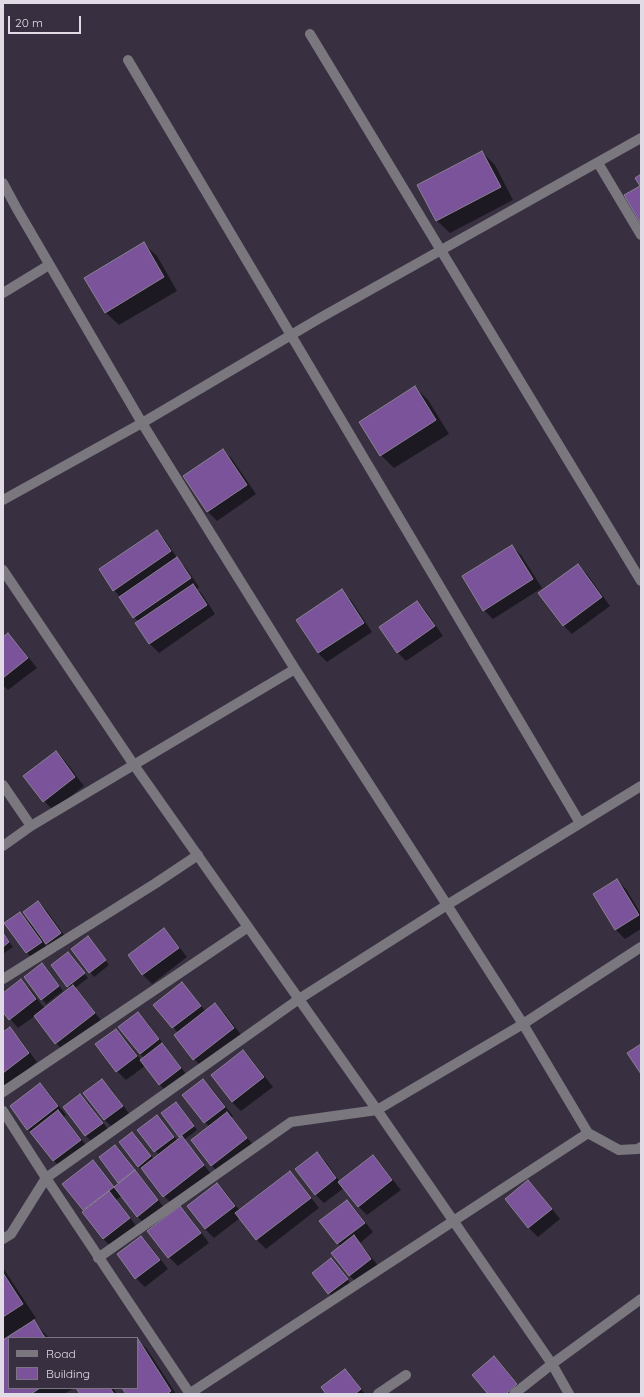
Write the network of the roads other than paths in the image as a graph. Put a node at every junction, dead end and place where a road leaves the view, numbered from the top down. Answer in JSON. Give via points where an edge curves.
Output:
{"nodes":[{"id":1,"x":310,"y":34,"type":"dead end"},
{"id":2,"x":128,"y":60,"type":"dead end"},
{"id":3,"x":641,"y":138,"type":"edge"},
{"id":4,"x":598,"y":163,"type":"junction"},
{"id":5,"x":3,"y":183,"type":"edge"},
{"id":6,"x":641,"y":235,"type":"edge"},
{"id":7,"x":441,"y":250,"type":"junction"},
{"id":8,"x":49,"y":265,"type":"junction"},
{"id":9,"x":3,"y":293,"type":"edge"},
{"id":10,"x":291,"y":335,"type":"junction"},
{"id":11,"x":142,"y":424,"type":"junction"},
{"id":12,"x":3,"y":500,"type":"edge"},
{"id":13,"x":3,"y":570,"type":"edge"},
{"id":14,"x":641,"y":581,"type":"edge"},
{"id":15,"x":295,"y":669,"type":"junction"},
{"id":16,"x":134,"y":765,"type":"junction"},
{"id":17,"x":3,"y":785,"type":"edge"},
{"id":18,"x":641,"y":786,"type":"edge"},
{"id":19,"x":580,"y":823,"type":"junction"},
{"id":20,"x":31,"y":826,"type":"junction"},
{"id":21,"x":3,"y":846,"type":"edge"},
{"id":22,"x":198,"y":855,"type":"junction"},
{"id":23,"x":447,"y":905,"type":"junction"},
{"id":24,"x":248,"y":927,"type":"junction"},
{"id":25,"x":641,"y":947,"type":"edge"},
{"id":26,"x":3,"y":979,"type":"edge"},
{"id":27,"x":299,"y":999,"type":"junction"},
{"id":28,"x":523,"y":1024,"type":"junction"},
{"id":29,"x":3,"y":1092,"type":"edge"},
{"id":30,"x":377,"y":1110,"type":"junction"},
{"id":31,"x":3,"y":1111,"type":"edge"},
{"id":32,"x":588,"y":1133,"type":"junction"},
{"id":33,"x":641,"y":1147,"type":"edge"},
{"id":34,"x":46,"y":1178,"type":"junction"},
{"id":35,"x":453,"y":1221,"type":"junction"},
{"id":36,"x":3,"y":1238,"type":"edge"},
{"id":37,"x":98,"y":1258,"type":"junction"},
{"id":38,"x":641,"y":1299,"type":"edge"},
{"id":39,"x":552,"y":1364,"type":"junction"},
{"id":40,"x":406,"y":1375,"type":"dead end"},
{"id":41,"x":190,"y":1394,"type":"edge"},
{"id":42,"x":378,"y":1394,"type":"edge"},
{"id":43,"x":514,"y":1394,"type":"edge"},
{"id":44,"x":569,"y":1394,"type":"edge"}],
"edges":[{"from":1,"to":7,"type":"street"},
{"from":2,"to":10,"type":"street"},
{"from":3,"to":4,"type":"street"},
{"from":4,"to":6,"type":"street"},
{"from":4,"to":7,"type":"street"},
{"from":5,"to":8,"type":"street"},
{"from":7,"to":10,"type":"street"},
{"from":7,"to":14,"type":"street"},
{"from":8,"to":9,"type":"street"},
{"from":8,"to":11,"type":"street"},
{"from":10,"to":11,"type":"street"},
{"from":10,"to":19,"type":"street"},
{"from":11,"to":12,"type":"street"},
{"from":11,"to":15,"type":"street"},
{"from":13,"to":16,"type":"street"},
{"from":15,"to":16,"type":"street"},
{"from":15,"to":23,"type":"street"},
{"from":16,"to":20,"type":"street"},
{"from":16,"to":22,"type":"street"},
{"from":17,"to":20,"type":"street"},
{"from":18,"to":19,"type":"street"},
{"from":19,"to":23,"type":"street"},
{"from":20,"to":21,"type":"street"},
{"from":22,"to":24,"type":"street"},
{"from":22,"to":26,"type":"street"},
{"from":23,"to":27,"type":"street"},
{"from":23,"to":28,"type":"street"},
{"from":24,"to":27,"type":"street"},
{"from":24,"to":29,"type":"street"},
{"from":25,"to":28,"type":"street"},
{"from":27,"to":30,"type":"street"},
{"from":27,"to":34,"type":"street"},
{"from":28,"to":30,"type":"street"},
{"from":28,"to":32,"type":"street"},
{"from":30,"to":35,"type":"street"},
{"from":30,"to":37,"type":"street","via":[[291,1122]]},
{"from":31,"to":34,"type":"street"},
{"from":32,"to":33,"type":"street","via":[[619,1150]]},
{"from":32,"to":35,"type":"street"},
{"from":34,"to":36,"type":"street","via":[[10,1234]]},
{"from":34,"to":37,"type":"street"},
{"from":35,"to":39,"type":"street"},
{"from":35,"to":41,"type":"street"},
{"from":37,"to":41,"type":"street"},
{"from":38,"to":39,"type":"street"},
{"from":39,"to":43,"type":"street"},
{"from":39,"to":44,"type":"street"},
{"from":40,"to":42,"type":"street"}]}
